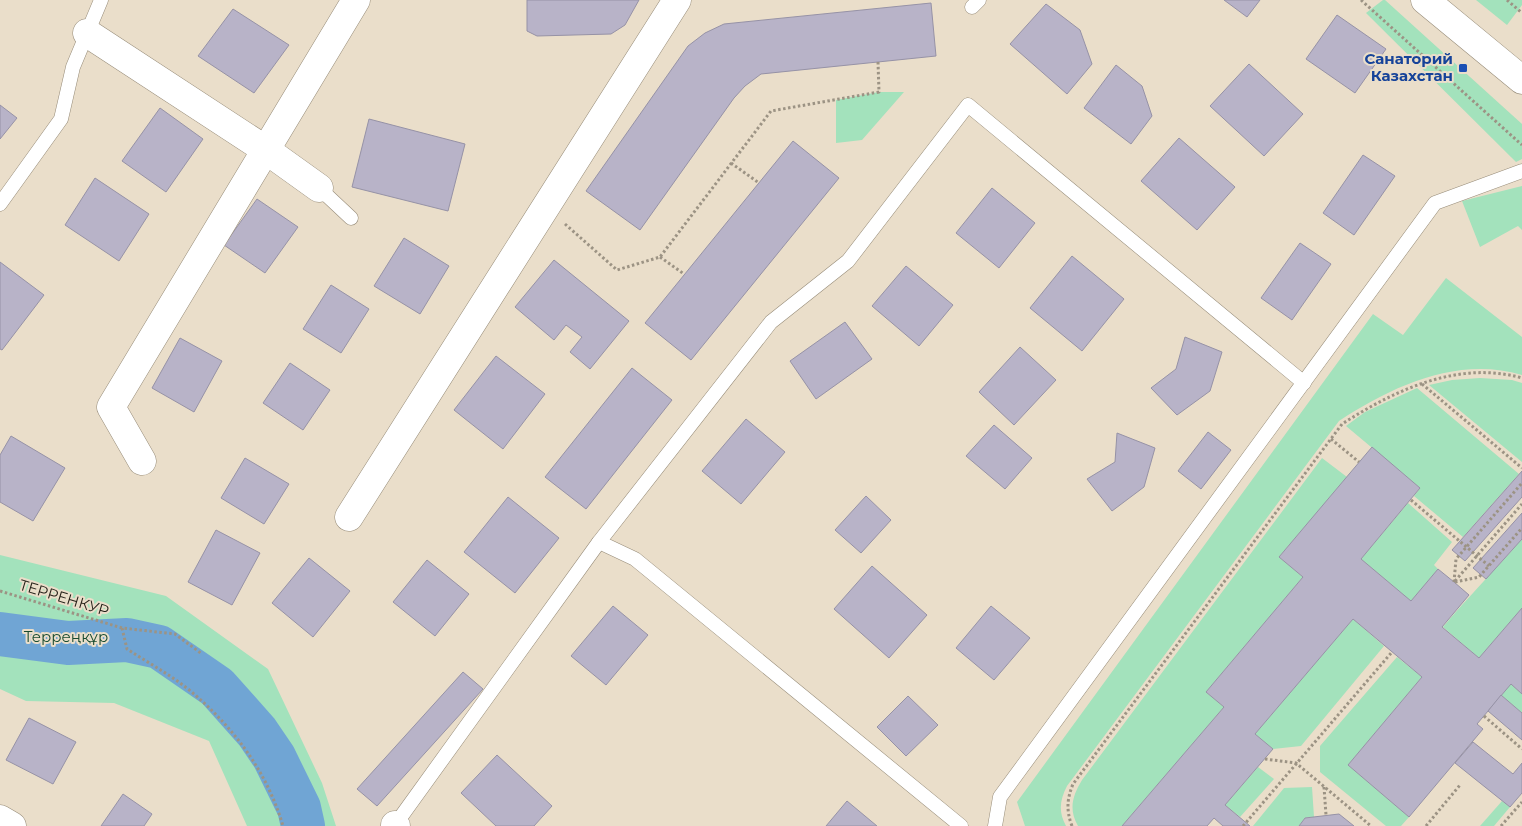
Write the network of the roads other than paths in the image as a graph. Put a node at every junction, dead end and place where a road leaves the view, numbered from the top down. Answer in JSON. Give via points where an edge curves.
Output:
{"nodes":[{"id":1,"x":100,"y":0,"type":"edge"},
{"id":2,"x":356,"y":0,"type":"edge"},
{"id":3,"x":677,"y":0,"type":"edge"},
{"id":4,"x":1425,"y":0,"type":"edge"},
{"id":5,"x":87,"y":33,"type":"junction"},
{"id":6,"x":1522,"y":80,"type":"edge"},
{"id":7,"x":266,"y":150,"type":"junction"},
{"id":8,"x":1522,"y":171,"type":"edge"},
{"id":9,"x":319,"y":188,"type":"joint"},
{"id":10,"x":0,"y":204,"type":"edge"},
{"id":11,"x":351,"y":218,"type":"dead end"},
{"id":12,"x":1304,"y":383,"type":"junction"},
{"id":13,"x":142,"y":461,"type":"dead end"},
{"id":14,"x":349,"y":517,"type":"dead end"},
{"id":15,"x":598,"y":542,"type":"junction"},
{"id":16,"x":0,"y":819,"type":"edge"},
{"id":17,"x":395,"y":825,"type":"edge"},
{"id":18,"x":12,"y":826,"type":"edge"},
{"id":19,"x":961,"y":826,"type":"edge"},
{"id":20,"x":995,"y":826,"type":"edge"}],
"edges":[{"from":1,"to":5,"type":"lane"},
{"from":2,"to":7,"type":"street"},
{"from":3,"to":14,"type":"street"},
{"from":4,"to":6,"type":"street"},
{"from":5,"to":7,"type":"street"},
{"from":5,"to":10,"type":"lane","via":[[73,67],[61,119]]},
{"from":7,"to":9,"type":"street"},
{"from":7,"to":13,"type":"street","via":[[111,407]]},
{"from":8,"to":12,"type":"lane","via":[[1435,203]]},
{"from":9,"to":11,"type":"lane"},
{"from":12,"to":15,"type":"lane","via":[[968,105],[848,261],[771,322]]},
{"from":12,"to":20,"type":"lane","via":[[1000,797]]},
{"from":15,"to":17,"type":"lane"},
{"from":15,"to":19,"type":"lane","via":[[635,559]]},
{"from":16,"to":18,"type":"street"}]}
